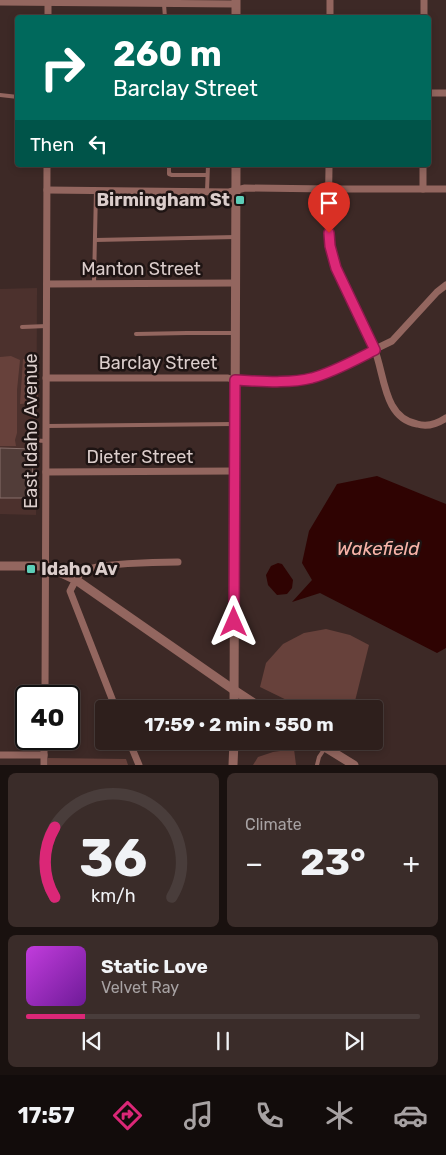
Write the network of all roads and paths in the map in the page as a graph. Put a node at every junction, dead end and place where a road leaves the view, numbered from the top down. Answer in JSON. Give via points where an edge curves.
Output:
{"nodes":[{"id":1,"x":330,"y":0,"type":"edge"},
{"id":2,"x":424,"y":0,"type":"edge"},
{"id":3,"x":48,"y":1,"type":"edge"},
{"id":4,"x":0,"y":2,"type":"edge"},
{"id":5,"x":236,"y":2,"type":"edge"},
{"id":6,"x":164,"y":4,"type":"junction"},
{"id":7,"x":48,"y":15,"type":"edge"},
{"id":8,"x":165,"y":15,"type":"edge"},
{"id":9,"x":236,"y":15,"type":"edge"},
{"id":10,"x":330,"y":15,"type":"edge"},
{"id":11,"x":424,"y":15,"type":"edge"},
{"id":12,"x":431,"y":93,"type":"edge"},
{"id":13,"x":446,"y":93,"type":"edge"},
{"id":14,"x":0,"y":95,"type":"edge"},
{"id":15,"x":15,"y":97,"type":"edge"},
{"id":16,"x":47,"y":167,"type":"edge"},
{"id":17,"x":168,"y":167,"type":"edge"},
{"id":18,"x":208,"y":167,"type":"edge"},
{"id":19,"x":236,"y":167,"type":"edge"},
{"id":20,"x":329,"y":167,"type":"edge"},
{"id":21,"x":423,"y":167,"type":"edge"},
{"id":22,"x":208,"y":175,"type":"junction"},
{"id":23,"x":329,"y":189,"type":"junction"},
{"id":24,"x":423,"y":189,"type":"junction"},
{"id":25,"x":446,"y":189,"type":"edge"},
{"id":26,"x":47,"y":190,"type":"junction"},
{"id":27,"x":96,"y":190,"type":"junction"},
{"id":28,"x":236,"y":190,"type":"junction"},
{"id":29,"x":207,"y":192,"type":"junction"},
{"id":30,"x":236,"y":237,"type":"junction"},
{"id":31,"x":95,"y":240,"type":"junction"},
{"id":32,"x":235,"y":283,"type":"junction"},
{"id":33,"x":47,"y":284,"type":"junction"},
{"id":34,"x":94,"y":284,"type":"junction"},
{"id":35,"x":446,"y":285,"type":"edge"},
{"id":36,"x":47,"y":326,"type":"junction"},
{"id":37,"x":22,"y":327,"type":"dead end"},
{"id":38,"x":235,"y":333,"type":"junction"},
{"id":39,"x":136,"y":334,"type":"dead end"},
{"id":40,"x":375,"y":350,"type":"junction"},
{"id":41,"x":46,"y":378,"type":"junction"},
{"id":42,"x":235,"y":380,"type":"junction"},
{"id":43,"x":446,"y":418,"type":"edge"},
{"id":44,"x":234,"y":424,"type":"junction"},
{"id":45,"x":46,"y":426,"type":"junction"},
{"id":46,"x":27,"y":440,"type":"dead end"},
{"id":47,"x":46,"y":441,"type":"junction"},
{"id":48,"x":234,"y":471,"type":"junction"},
{"id":49,"x":46,"y":472,"type":"junction"},
{"id":50,"x":178,"y":562,"type":"dead end"},
{"id":51,"x":0,"y":566,"type":"edge"},
{"id":52,"x":46,"y":566,"type":"junction"},
{"id":53,"x":76,"y":580,"type":"junction"},
{"id":54,"x":45,"y":685,"type":"edge"},
{"id":55,"x":234,"y":690,"type":"junction"},
{"id":56,"x":112,"y":700,"type":"edge"},
{"id":57,"x":234,"y":700,"type":"edge"},
{"id":58,"x":249,"y":700,"type":"edge"},
{"id":59,"x":44,"y":750,"type":"edge"},
{"id":60,"x":132,"y":750,"type":"edge"},
{"id":61,"x":234,"y":750,"type":"edge"},
{"id":62,"x":324,"y":750,"type":"edge"},
{"id":63,"x":328,"y":750,"type":"edge"},
{"id":64,"x":0,"y":755,"type":"edge"},
{"id":65,"x":44,"y":755,"type":"junction"},
{"id":66,"x":44,"y":765,"type":"edge"},
{"id":67,"x":138,"y":765,"type":"edge"},
{"id":68,"x":233,"y":765,"type":"edge"},
{"id":69,"x":317,"y":765,"type":"edge"},
{"id":70,"x":354,"y":765,"type":"edge"}],
"edges":[{"from":1,"to":10,"type":"street"},
{"from":2,"to":11,"type":"street"},
{"from":3,"to":4,"type":"street"},
{"from":3,"to":6,"type":"street","via":[[56,4]]},
{"from":3,"to":7,"type":"street"},
{"from":5,"to":6,"type":"street"},
{"from":5,"to":9,"type":"street"},
{"from":6,"to":8,"type":"lane"},
{"from":12,"to":13,"type":"street"},
{"from":14,"to":15,"type":"lane"},
{"from":16,"to":26,"type":"street","name":"East Idaho Avenue"},
{"from":17,"to":22,"type":"lane","via":[[168,174],[172,175]]},
{"from":18,"to":22,"type":"lane"},
{"from":19,"to":28,"type":"street"},
{"from":20,"to":23,"type":"street"},
{"from":21,"to":24,"type":"street"},
{"from":22,"to":29,"type":"lane"},
{"from":23,"to":24,"type":"street"},
{"from":23,"to":28,"type":"street"},
{"from":23,"to":40,"type":"street","via":[[332,258]]},
{"from":24,"to":25,"type":"street"},
{"from":26,"to":27,"type":"street"},
{"from":26,"to":33,"type":"street","name":"East Idaho Avenue"},
{"from":27,"to":29,"type":"street"},
{"from":27,"to":31,"type":"lane"},
{"from":28,"to":29,"type":"street"},
{"from":28,"to":30,"type":"street"},
{"from":30,"to":31,"type":"lane"},
{"from":30,"to":32,"type":"street"},
{"from":31,"to":34,"type":"lane"},
{"from":32,"to":34,"type":"street","name":"Manton Street"},
{"from":32,"to":38,"type":"street"},
{"from":33,"to":34,"type":"street","name":"Manton Street"},
{"from":33,"to":36,"type":"street","name":"East Idaho Avenue"},
{"from":35,"to":40,"type":"street","name":"Barclay Street","via":[[392,341]]},
{"from":36,"to":37,"type":"lane"},
{"from":36,"to":41,"type":"street","name":"East Idaho Avenue"},
{"from":38,"to":39,"type":"lane"},
{"from":38,"to":42,"type":"street"},
{"from":40,"to":42,"type":"street","name":"Barclay Street","via":[[310,378]]},
{"from":40,"to":43,"type":"street","via":[[389,399],[400,416],[411,423],[425,425]]},
{"from":41,"to":42,"type":"street","name":"Barclay Street"},
{"from":41,"to":45,"type":"street","name":"East Idaho Avenue"},
{"from":42,"to":44,"type":"street"},
{"from":44,"to":45,"type":"lane"},
{"from":44,"to":48,"type":"street"},
{"from":45,"to":47,"type":"street","name":"East Idaho Avenue"},
{"from":46,"to":47,"type":"lane"},
{"from":47,"to":49,"type":"street","name":"East Idaho Avenue"},
{"from":48,"to":49,"type":"street","name":"Dieter Street"},
{"from":48,"to":55,"type":"street"},
{"from":49,"to":52,"type":"street","name":"East Idaho Avenue"},
{"from":50,"to":53,"type":"street","via":[[96,567],[84,571]]},
{"from":51,"to":52,"type":"street"},
{"from":52,"to":53,"type":"street"},
{"from":52,"to":54,"type":"street","name":"East Idaho Avenue"},
{"from":53,"to":55,"type":"street"},
{"from":53,"to":56,"type":"street","via":[[70,591]]},
{"from":55,"to":57,"type":"street"},
{"from":55,"to":58,"type":"street"},
{"from":59,"to":65,"type":"street"},
{"from":60,"to":67,"type":"street"},
{"from":61,"to":68,"type":"street"},
{"from":62,"to":69,"type":"lane"},
{"from":63,"to":70,"type":"street"},
{"from":64,"to":65,"type":"street"},
{"from":65,"to":66,"type":"street"}]}
